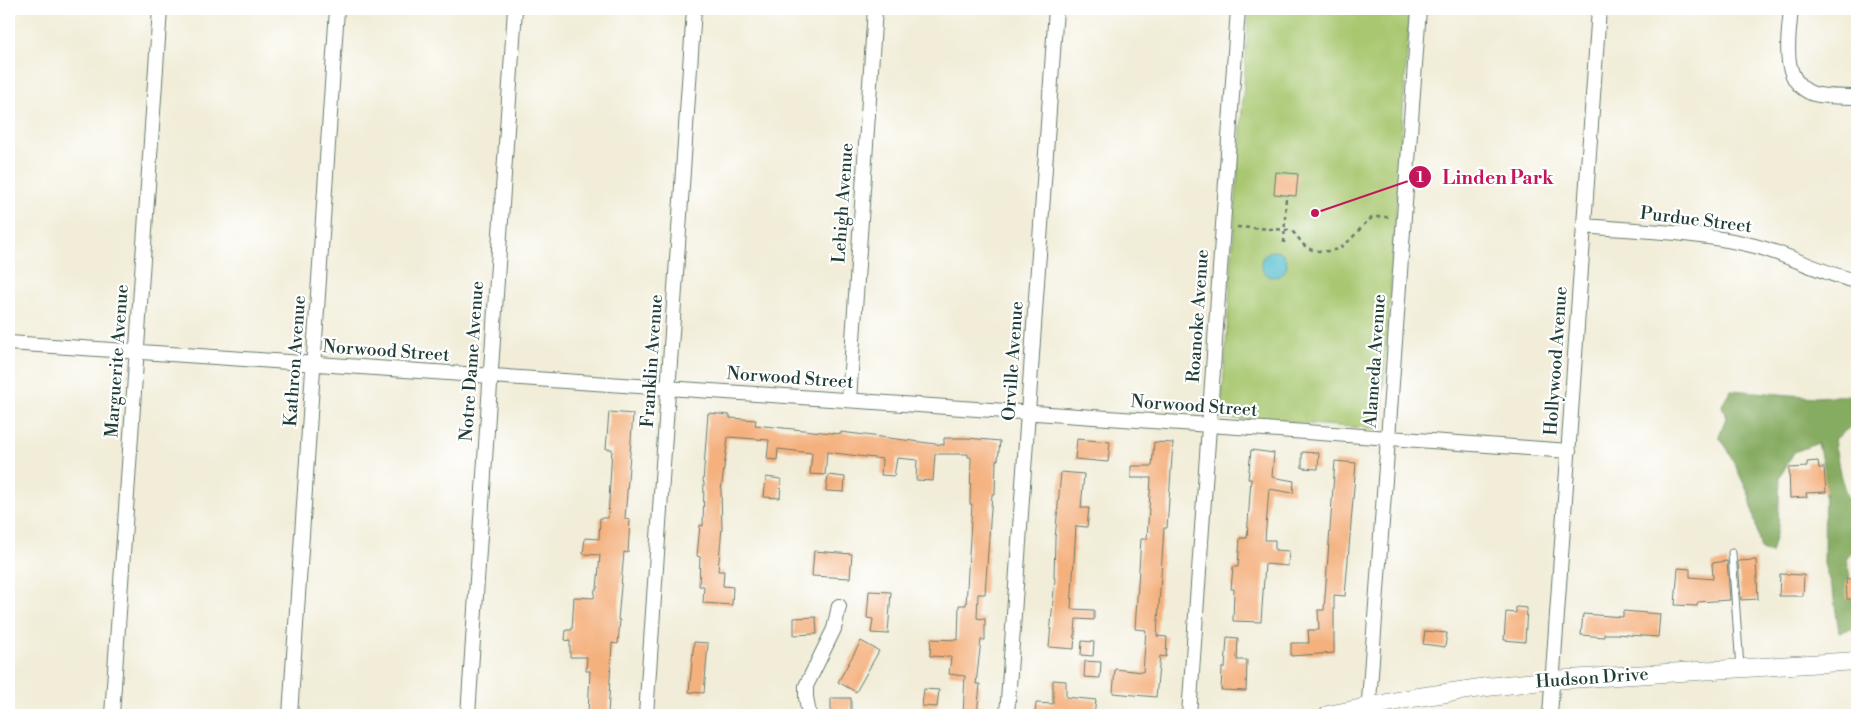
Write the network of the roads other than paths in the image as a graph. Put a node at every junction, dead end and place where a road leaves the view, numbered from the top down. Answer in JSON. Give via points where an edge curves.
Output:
{"nodes":[{"id":1,"x":160,"y":9,"type":"edge"},
{"id":2,"x":337,"y":9,"type":"edge"},
{"id":3,"x":515,"y":9,"type":"edge"},
{"id":4,"x":694,"y":9,"type":"edge"},
{"id":5,"x":875,"y":9,"type":"edge"},
{"id":6,"x":1056,"y":9,"type":"edge"},
{"id":7,"x":1238,"y":9,"type":"edge"},
{"id":8,"x":1418,"y":9,"type":"edge"},
{"id":9,"x":1599,"y":9,"type":"edge"},
{"id":10,"x":1791,"y":9,"type":"edge"},
{"id":11,"x":1857,"y":97,"type":"edge"},
{"id":12,"x":1584,"y":226,"type":"junction"},
{"id":13,"x":1857,"y":281,"type":"edge"},
{"id":14,"x":9,"y":343,"type":"edge"},
{"id":15,"x":136,"y":352,"type":"junction"},
{"id":16,"x":313,"y":364,"type":"junction"},
{"id":17,"x":490,"y":377,"type":"junction"},
{"id":18,"x":669,"y":388,"type":"junction"},
{"id":19,"x":849,"y":400,"type":"junction"},
{"id":20,"x":1028,"y":413,"type":"junction"},
{"id":21,"x":1210,"y":425,"type":"junction"},
{"id":22,"x":1388,"y":439,"type":"junction"},
{"id":23,"x":1569,"y":451,"type":"junction"},
{"id":24,"x":1732,"y":553,"type":"dead end"},
{"id":25,"x":839,"y":606,"type":"dead end"},
{"id":26,"x":1857,"y":661,"type":"edge"},
{"id":27,"x":1740,"y":668,"type":"junction"},
{"id":28,"x":1552,"y":680,"type":"junction"},
{"id":29,"x":1369,"y":712,"type":"edge"},
{"id":30,"x":112,"y":715,"type":"edge"},
{"id":31,"x":290,"y":715,"type":"edge"},
{"id":32,"x":468,"y":715,"type":"edge"},
{"id":33,"x":646,"y":715,"type":"edge"},
{"id":34,"x":809,"y":715,"type":"edge"},
{"id":35,"x":1007,"y":715,"type":"edge"},
{"id":36,"x":1189,"y":715,"type":"edge"},
{"id":37,"x":1328,"y":715,"type":"edge"},
{"id":38,"x":1550,"y":715,"type":"edge"}],
"edges":[{"from":1,"to":15,"type":"street","name":"Marguerite Avenue"},
{"from":2,"to":16,"type":"street","name":"Kathron Avenue"},
{"from":3,"to":17,"type":"street","name":"Notre Dame Avenue"},
{"from":4,"to":18,"type":"street","name":"Franklin Avenue"},
{"from":5,"to":19,"type":"street","name":"Lehigh Avenue"},
{"from":6,"to":20,"type":"street","name":"Orville Avenue"},
{"from":7,"to":21,"type":"street","name":"Roanoke Avenue"},
{"from":8,"to":22,"type":"street","name":"Alameda Avenue"},
{"from":9,"to":12,"type":"street","name":"Hollywood Avenue"},
{"from":10,"to":11,"type":"street","via":[[1789,65],[1802,88],[1812,93]]},
{"from":12,"to":13,"type":"street","name":"Purdue Street","via":[[1726,239]]},
{"from":12,"to":23,"type":"street","name":"Hollywood Avenue"},
{"from":14,"to":15,"type":"street","name":"Norwood Street"},
{"from":15,"to":16,"type":"street","name":"Norwood Street"},
{"from":15,"to":30,"type":"street","name":"Marguerite Avenue"},
{"from":16,"to":17,"type":"street","name":"Norwood Street"},
{"from":16,"to":31,"type":"street","name":"Kathron Avenue"},
{"from":17,"to":18,"type":"street","name":"Norwood Street"},
{"from":17,"to":32,"type":"street","name":"Notre Dame Avenue"},
{"from":18,"to":19,"type":"street","name":"Norwood Street"},
{"from":18,"to":33,"type":"street","name":"Franklin Avenue"},
{"from":19,"to":20,"type":"street","name":"Norwood Street"},
{"from":20,"to":21,"type":"street","name":"Norwood Street"},
{"from":20,"to":35,"type":"street","name":"Orville Avenue"},
{"from":21,"to":22,"type":"street","name":"Norwood Street"},
{"from":21,"to":36,"type":"street","name":"Roanoke Avenue"},
{"from":22,"to":23,"type":"street","name":"Norwood Street"},
{"from":22,"to":29,"type":"street","name":"Alameda Avenue"},
{"from":23,"to":28,"type":"street","name":"Hollywood Avenue"},
{"from":24,"to":27,"type":"lane"},
{"from":25,"to":34,"type":"street","via":[[834,629],[806,686]]},
{"from":26,"to":27,"type":"street","name":"Hudson Drive"},
{"from":27,"to":28,"type":"street","name":"Hudson Drive"},
{"from":28,"to":29,"type":"street","name":"Hudson Drive","via":[[1422,697]]},
{"from":28,"to":38,"type":"street","name":"Hollywood Avenue"},
{"from":29,"to":37,"type":"street","name":"Hudson Drive"}]}
